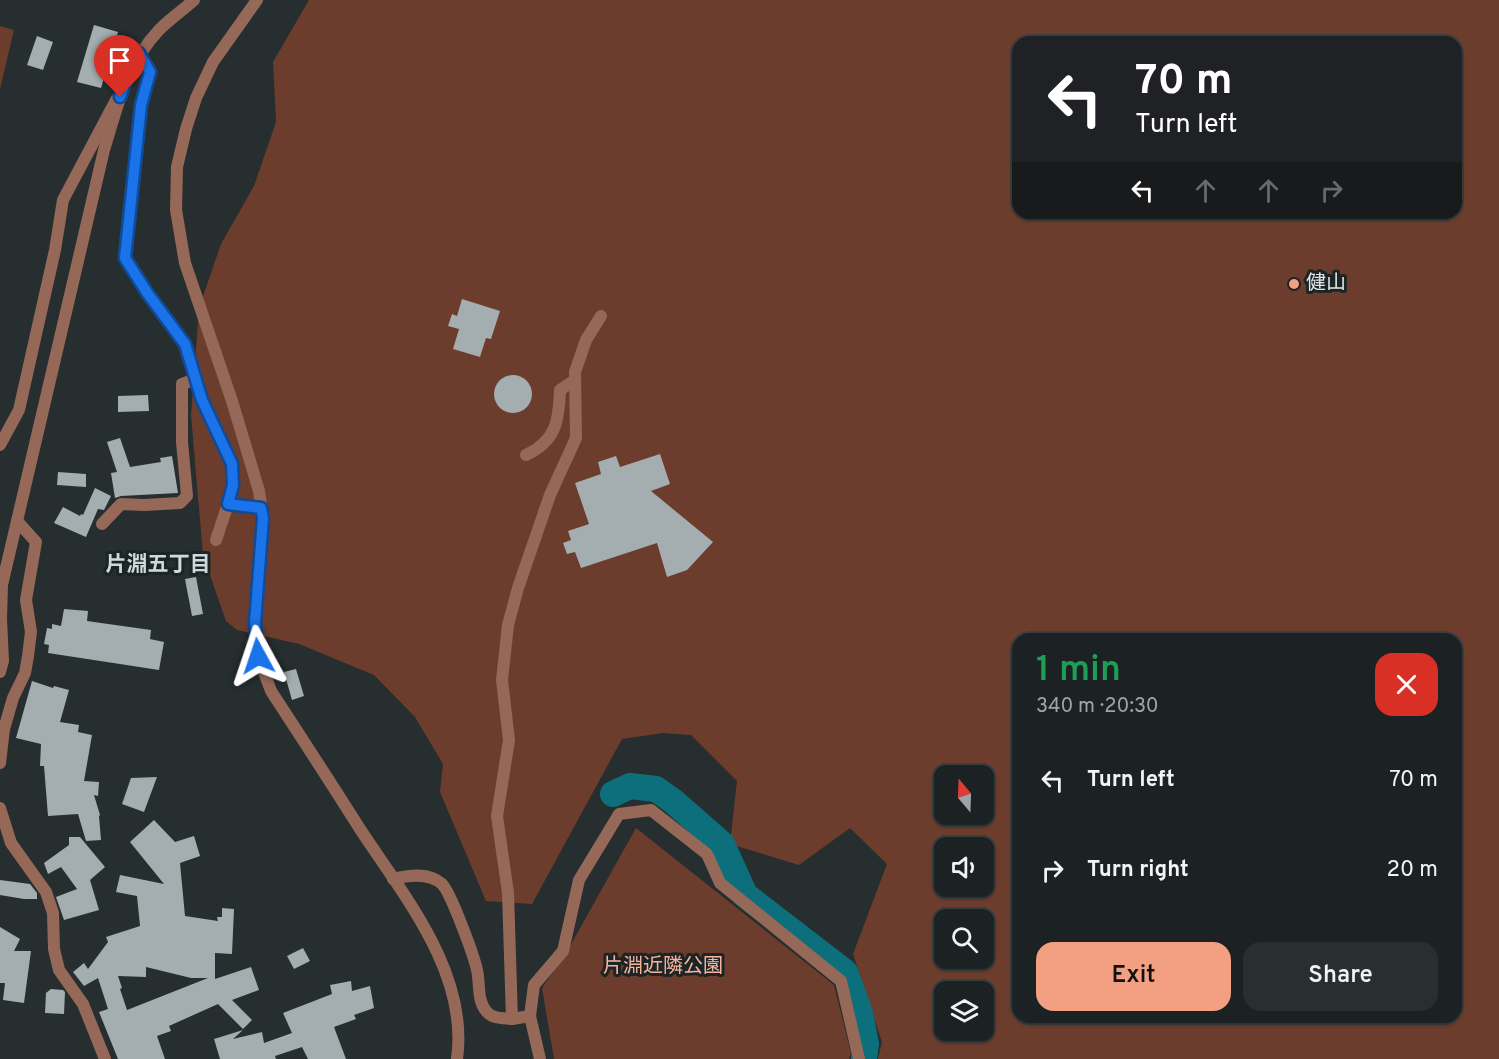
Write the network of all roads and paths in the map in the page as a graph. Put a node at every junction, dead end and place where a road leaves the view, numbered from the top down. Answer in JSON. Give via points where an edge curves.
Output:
{"nodes":[{"id":1,"x":194,"y":0,"type":"edge"},
{"id":2,"x":257,"y":0,"type":"edge"},
{"id":3,"x":139,"y":53,"type":"junction"},
{"id":4,"x":126,"y":80,"type":"junction"},
{"id":5,"x":601,"y":315,"type":"dead end"},
{"id":6,"x":196,"y":380,"type":"junction"},
{"id":7,"x":575,"y":380,"type":"junction"},
{"id":8,"x":0,"y":446,"type":"edge"},
{"id":9,"x":526,"y":455,"type":"dead end"},
{"id":10,"x":228,"y":504,"type":"junction"},
{"id":11,"x":261,"y":508,"type":"junction"},
{"id":12,"x":16,"y":521,"type":"junction"},
{"id":13,"x":102,"y":524,"type":"dead end"},
{"id":14,"x":216,"y":540,"type":"dead end"},
{"id":15,"x":0,"y":672,"type":"edge"},
{"id":16,"x":0,"y":763,"type":"edge"},
{"id":17,"x":0,"y":808,"type":"edge"},
{"id":18,"x":393,"y":879,"type":"junction"},
{"id":19,"x":530,"y":1016,"type":"junction"},
{"id":20,"x":512,"y":1019,"type":"junction"},
{"id":21,"x":105,"y":1059,"type":"edge"},
{"id":22,"x":457,"y":1059,"type":"edge"},
{"id":23,"x":540,"y":1059,"type":"edge"},
{"id":24,"x":859,"y":1059,"type":"edge"}],
"edges":[{"from":1,"to":3,"type":"street","via":[[160,28]]},
{"from":2,"to":11,"type":"street","via":[[213,62],[196,98],[177,167],[176,210],[185,263],[232,401]]},
{"from":3,"to":4,"type":"street"},
{"from":3,"to":6,"type":"street","via":[[150,72],[141,105],[125,258],[185,344]]},
{"from":4,"to":8,"type":"street","via":[[63,200],[19,410]]},
{"from":4,"to":12,"type":"street","via":[[104,150]]},
{"from":5,"to":7,"type":"street","via":[[586,340]]},
{"from":6,"to":10,"type":"street","via":[[232,464],[233,485]]},
{"from":6,"to":13,"type":"street","via":[[183,384],[182,442],[187,496],[180,503],[121,504]]},
{"from":7,"to":9,"type":"street","via":[[560,390],[555,430],[540,449]]},
{"from":7,"to":20,"type":"street","via":[[576,438],[550,495],[518,588],[508,625],[502,680],[509,740],[497,816],[508,893]]},
{"from":10,"to":11,"type":"street"},
{"from":10,"to":14,"type":"street"},
{"from":11,"to":18,"type":"street","via":[[255,623],[258,656],[271,691]]},
{"from":12,"to":15,"type":"street","via":[[2,585]]},
{"from":12,"to":16,"type":"street","via":[[36,542],[26,600],[31,632],[25,673],[4,729]]},
{"from":17,"to":21,"type":"street","via":[[11,843],[46,892],[53,913],[59,970],[83,1004]]},
{"from":18,"to":20,"type":"street","via":[[421,876],[443,885],[478,971],[485,1011],[492,1017]]},
{"from":18,"to":22,"type":"street","via":[[426,931],[448,982],[458,1022]]},
{"from":19,"to":20,"type":"street"},
{"from":19,"to":23,"type":"street"},
{"from":19,"to":24,"type":"street","via":[[534,985],[563,951],[579,880],[619,814],[651,810],[707,854],[720,883],[841,981]]}]}
